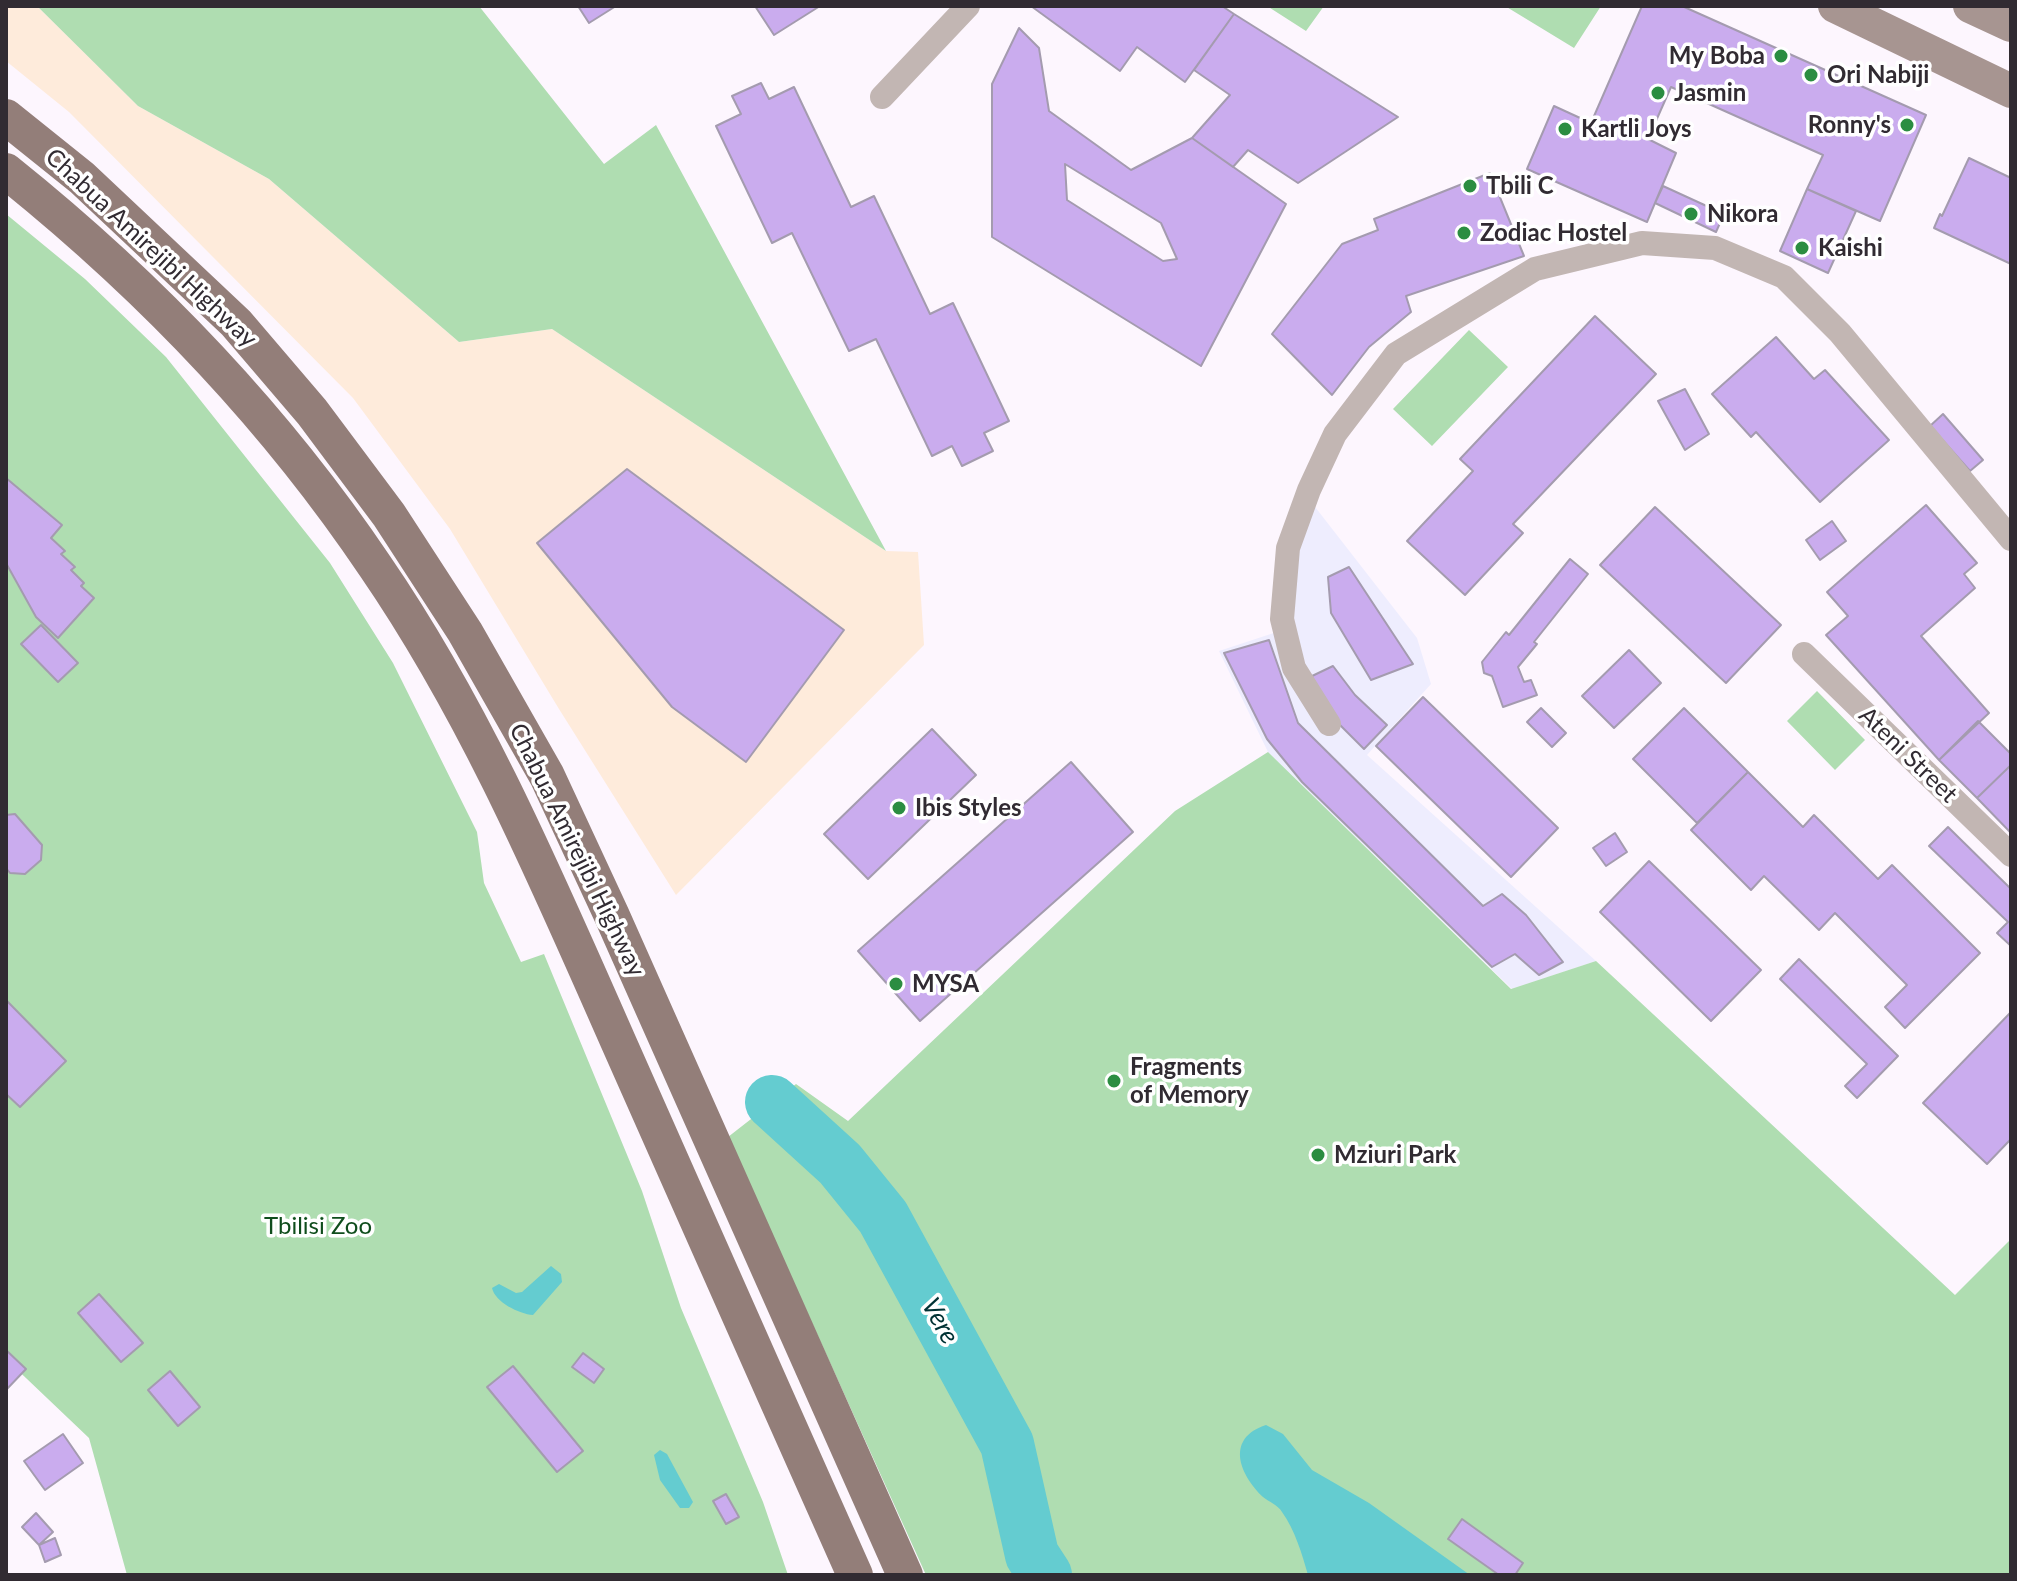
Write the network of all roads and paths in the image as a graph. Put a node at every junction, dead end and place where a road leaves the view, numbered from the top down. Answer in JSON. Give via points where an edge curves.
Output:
{"nodes":[{"id":1,"x":968,"y":6,"type":"edge"},
{"id":2,"x":1835,"y":6,"type":"edge"},
{"id":3,"x":1970,"y":6,"type":"edge"},
{"id":4,"x":2011,"y":25,"type":"edge"},
{"id":5,"x":2011,"y":91,"type":"edge"},
{"id":6,"x":882,"y":97,"type":"dead end"},
{"id":7,"x":6,"y":117,"type":"edge"},
{"id":8,"x":6,"y":171,"type":"edge"},
{"id":9,"x":2011,"y":539,"type":"edge"},
{"id":10,"x":1804,"y":654,"type":"dead end"},
{"id":11,"x":1329,"y":724,"type":"dead end"},
{"id":12,"x":2011,"y":855,"type":"edge"},
{"id":13,"x":855,"y":1575,"type":"edge"},
{"id":14,"x":905,"y":1575,"type":"edge"}],
"edges":[{"from":1,"to":6,"type":"street"},
{"from":2,"to":5,"type":"main road"},
{"from":3,"to":4,"type":"main road"},
{"from":7,"to":14,"type":"main road","name":"Chabua Amirejibi Highway","via":[[82,178],[236,323],[389,515],[465,632],[547,776]]},
{"from":8,"to":13,"type":"main road","name":"Chabua Amirejibi Highway","via":[[68,221],[275,430],[377,567],[444,676],[572,935]]},
{"from":9,"to":11,"type":"street","via":[[1840,333],[1784,277],[1715,248],[1642,243],[1535,269],[1396,354],[1335,434],[1309,490],[1288,548],[1282,619],[1294,668]]},
{"from":10,"to":12,"type":"street","name":"Ateni Street"}]}
